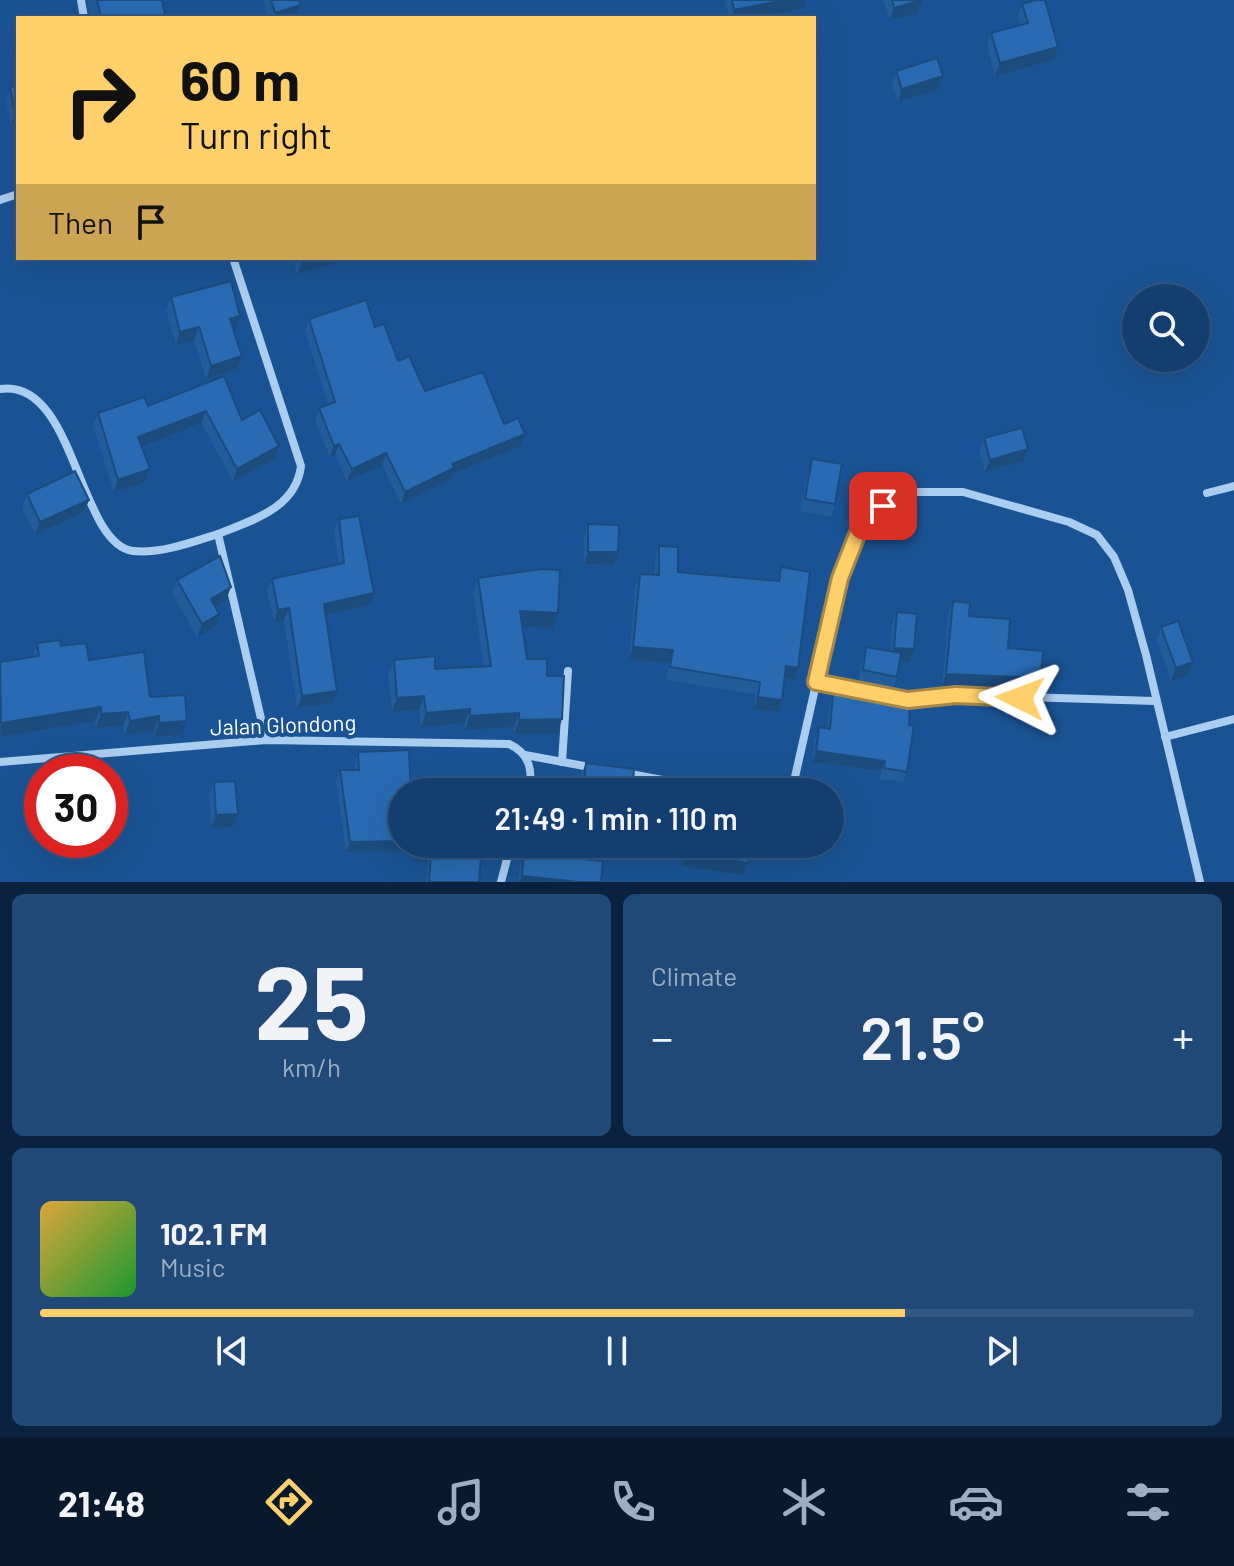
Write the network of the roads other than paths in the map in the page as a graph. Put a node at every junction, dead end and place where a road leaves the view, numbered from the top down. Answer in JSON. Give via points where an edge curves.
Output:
{"nodes":[{"id":1,"x":234,"y":260,"type":"edge"},
{"id":2,"x":0,"y":389,"type":"edge"},
{"id":3,"x":1234,"y":486,"type":"edge"},
{"id":4,"x":1207,"y":493,"type":"dead end"},
{"id":5,"x":218,"y":534,"type":"junction"},
{"id":6,"x":568,"y":671,"type":"dead end"},
{"id":7,"x":816,"y":682,"type":"junction"},
{"id":8,"x":1155,"y":701,"type":"junction"},
{"id":9,"x":1234,"y":719,"type":"edge"},
{"id":10,"x":1165,"y":737,"type":"junction"},
{"id":11,"x":266,"y":740,"type":"junction"},
{"id":12,"x":525,"y":755,"type":"junction"},
{"id":13,"x":0,"y":762,"type":"edge"},
{"id":14,"x":562,"y":762,"type":"junction"},
{"id":15,"x":530,"y":778,"type":"edge"},
{"id":16,"x":650,"y":778,"type":"edge"},
{"id":17,"x":794,"y":778,"type":"edge"},
{"id":18,"x":507,"y":858,"type":"edge"},
{"id":19,"x":501,"y":882,"type":"edge"},
{"id":20,"x":1200,"y":882,"type":"edge"}],
"edges":[{"from":1,"to":5,"type":"street","via":[[301,466],[299,481],[281,504]]},
{"from":2,"to":5,"type":"street","via":[[29,393],[43,406],[103,524],[120,546],[134,551]]},
{"from":3,"to":4,"type":"street"},
{"from":5,"to":11,"type":"street"},
{"from":6,"to":14,"type":"street"},
{"from":7,"to":8,"type":"street","via":[[908,700],[956,695]]},
{"from":7,"to":8,"type":"street","via":[[840,578],[857,535],[883,506],[911,492],[963,492],[1097,535],[1114,557],[1128,590]]},
{"from":7,"to":17,"type":"street"},
{"from":8,"to":10,"type":"street"},
{"from":9,"to":10,"type":"street"},
{"from":10,"to":20,"type":"street"},
{"from":11,"to":12,"type":"street","name":"Jalan Glondong","via":[[509,744]]},
{"from":11,"to":13,"type":"street","name":"Jalan Glondong"},
{"from":12,"to":14,"type":"street","name":"Jalan Glondong"},
{"from":12,"to":15,"type":"street"},
{"from":14,"to":16,"type":"street","name":"Jalan Glondong"},
{"from":18,"to":19,"type":"street"}]}
